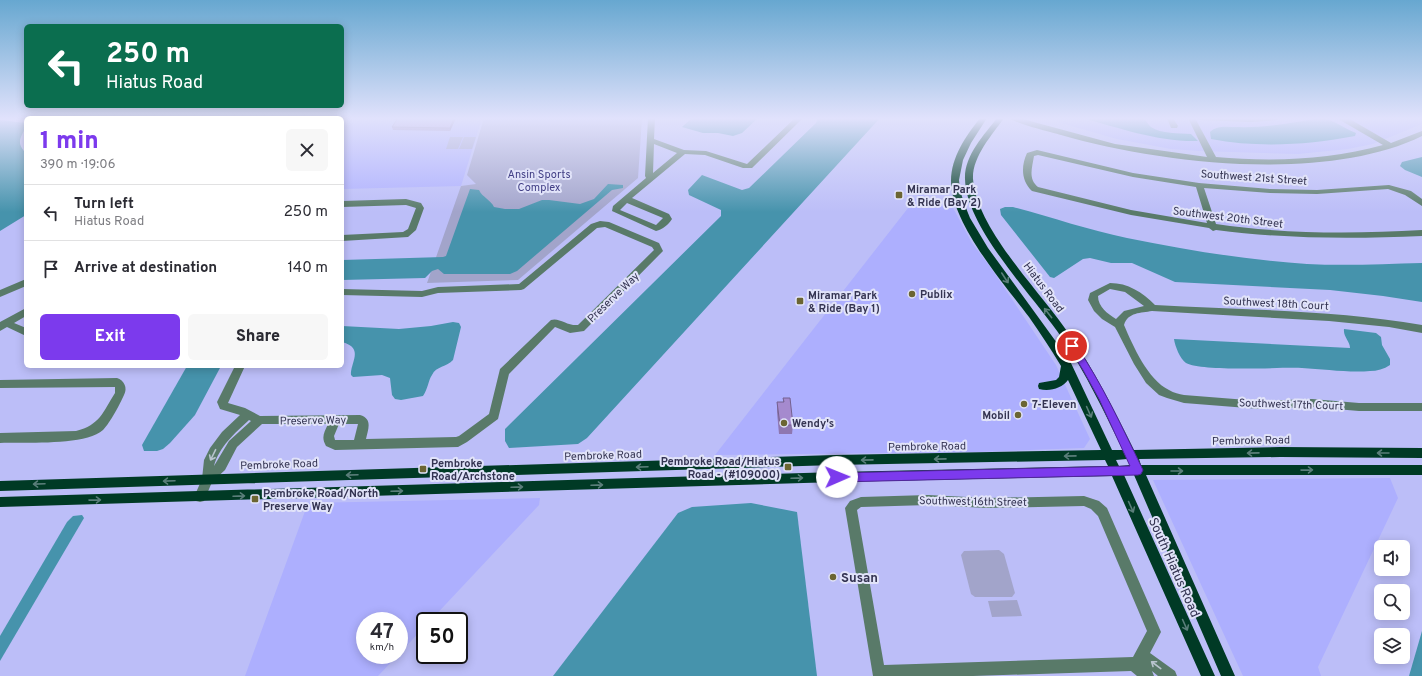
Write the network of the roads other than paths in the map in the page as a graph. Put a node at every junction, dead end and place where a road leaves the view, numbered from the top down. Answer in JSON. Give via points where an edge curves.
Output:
{"nodes":[{"id":1,"x":650,"y":150,"type":"edge"},
{"id":2,"x":676,"y":150,"type":"edge"},
{"id":3,"x":766,"y":150,"type":"edge"},
{"id":4,"x":963,"y":150,"type":"edge"},
{"id":5,"x":977,"y":150,"type":"edge"},
{"id":6,"x":1131,"y":150,"type":"edge"},
{"id":7,"x":1165,"y":150,"type":"edge"},
{"id":8,"x":1208,"y":150,"type":"edge"},
{"id":9,"x":1371,"y":150,"type":"edge"},
{"id":10,"x":683,"y":152,"type":"junction"},
{"id":11,"x":1213,"y":160,"type":"junction"},
{"id":12,"x":651,"y":178,"type":"junction"},
{"id":13,"x":1199,"y":185,"type":"junction"},
{"id":14,"x":1035,"y":189,"type":"joint"},
{"id":15,"x":626,"y":199,"type":"junction"},
{"id":16,"x":1422,"y":203,"type":"edge"},
{"id":17,"x":344,"y":204,"type":"edge"},
{"id":18,"x":1213,"y":228,"type":"junction"},
{"id":19,"x":987,"y":229,"type":"junction"},
{"id":20,"x":974,"y":230,"type":"junction"},
{"id":21,"x":1422,"y":233,"type":"edge"},
{"id":22,"x":344,"y":238,"type":"edge"},
{"id":23,"x":24,"y":283,"type":"edge"},
{"id":24,"x":344,"y":292,"type":"edge"},
{"id":25,"x":0,"y":294,"type":"edge"},
{"id":26,"x":1152,"y":308,"type":"junction"},
{"id":27,"x":24,"y":313,"type":"edge"},
{"id":28,"x":3,"y":325,"type":"edge"},
{"id":29,"x":1119,"y":325,"type":"junction"},
{"id":30,"x":1422,"y":329,"type":"edge"},
{"id":31,"x":24,"y":331,"type":"edge"},
{"id":32,"x":1066,"y":364,"type":"junction"},
{"id":33,"x":239,"y":368,"type":"edge"},
{"id":34,"x":0,"y":384,"type":"edge"},
{"id":35,"x":1043,"y":386,"type":"dead end"},
{"id":36,"x":1422,"y":407,"type":"edge"},
{"id":37,"x":247,"y":415,"type":"junction"},
{"id":38,"x":335,"y":419,"type":"junction"},
{"id":39,"x":259,"y":420,"type":"junction"},
{"id":40,"x":227,"y":434,"type":"junction"},
{"id":41,"x":0,"y":438,"type":"edge"},
{"id":42,"x":239,"y":439,"type":"junction"},
{"id":43,"x":359,"y":444,"type":"junction"},
{"id":44,"x":1422,"y":454,"type":"edge"},
{"id":45,"x":1131,"y":455,"type":"junction"},
{"id":46,"x":1109,"y":456,"type":"junction"},
{"id":47,"x":835,"y":460,"type":"junction"},
{"id":48,"x":561,"y":469,"type":"junction"},
{"id":49,"x":1138,"y":470,"type":"junction"},
{"id":50,"x":1422,"y":470,"type":"edge"},
{"id":51,"x":1115,"y":471,"type":"junction"},
{"id":52,"x":837,"y":477,"type":"junction"},
{"id":53,"x":208,"y":479,"type":"junction"},
{"id":54,"x":0,"y":486,"type":"edge"},
{"id":55,"x":558,"y":486,"type":"junction"},
{"id":56,"x":200,"y":497,"type":"junction"},
{"id":57,"x":0,"y":502,"type":"edge"},
{"id":58,"x":1138,"y":660,"type":"junction"},
{"id":59,"x":1147,"y":676,"type":"edge"},
{"id":60,"x":1170,"y":676,"type":"edge"},
{"id":61,"x":1208,"y":676,"type":"edge"},
{"id":62,"x":1228,"y":676,"type":"edge"}],
"edges":[{"from":1,"to":12,"type":"street"},
{"from":2,"to":10,"type":"street"},
{"from":3,"to":10,"type":"street","via":[[749,166],[704,153]]},
{"from":4,"to":20,"type":"main road","via":[[956,175],[956,189],[960,206]]},
{"from":5,"to":19,"type":"main road","name":"Hiatus Road","via":[[969,178],[975,207]]},
{"from":6,"to":11,"type":"street"},
{"from":7,"to":11,"type":"street"},
{"from":8,"to":11,"type":"street"},
{"from":9,"to":11,"type":"street","via":[[1321,159],[1259,162]]},
{"from":10,"to":12,"type":"street"},
{"from":12,"to":15,"type":"street"},
{"from":13,"to":14,"type":"street","name":"Southwest 21st Street","via":[[1133,175],[1037,152],[1030,155],[1027,180]]},
{"from":13,"to":16,"type":"street","name":"Southwest 21st Street","via":[[1270,191],[1335,192],[1390,187],[1408,193]]},
{"from":13,"to":18,"type":"street"},
{"from":14,"to":18,"type":"street","name":"Southwest 20th Street","via":[[1142,216]]},
{"from":15,"to":15,"type":"street","via":[[616,211],[656,228],[668,219]]},
{"from":17,"to":22,"type":"street","via":[[406,202],[420,208],[412,230],[405,235]]},
{"from":18,"to":21,"type":"street","name":"Southwest 20th Street","via":[[1272,234],[1348,237]]},
{"from":19,"to":20,"type":"main road"},
{"from":45,"to":19,"type":"main road","name":"Hiatus Road","one_way":true,"via":[[1086,367]]},
{"from":20,"to":32,"type":"main road","one_way":true,"via":[[1010,287]]},
{"from":23,"to":25,"type":"street"},
{"from":24,"to":43,"type":"street","name":"Preserve Way","via":[[422,294],[438,290],[521,287],[594,226],[600,224],[606,224],[656,245],[659,252],[581,328],[570,329],[554,322],[504,372],[494,416],[463,439],[458,442]]},
{"from":26,"to":29,"type":"street","name":"Southwest 18th Court","via":[[1129,311],[1122,316]]},
{"from":26,"to":29,"type":"street","via":[[1140,297],[1115,286],[1109,286],[1093,295],[1095,306],[1108,319]]},
{"from":26,"to":30,"type":"street","name":"Southwest 18th Court","via":[[1329,318],[1389,323]]},
{"from":27,"to":28,"type":"street"},
{"from":28,"to":31,"type":"street"},
{"from":29,"to":36,"type":"street","name":"Southwest 17th Court","via":[[1150,380],[1162,392],[1184,399],[1260,405],[1312,403],[1359,407]]},
{"from":32,"to":35,"type":"main road","via":[[1064,378],[1059,384]]},
{"from":32,"to":46,"type":"main road","one_way":true},
{"from":33,"to":37,"type":"street","name":"Preserve Way","via":[[222,402],[224,406]]},
{"from":34,"to":41,"type":"street","via":[[117,382],[120,386],[120,393],[100,426],[91,432],[76,436]]},
{"from":37,"to":39,"type":"street","name":"Preserve Way"},
{"from":37,"to":40,"type":"street"},
{"from":38,"to":39,"type":"street","name":"Preserve Way"},
{"from":38,"to":43,"type":"street","name":"Preserve Way","via":[[360,419],[364,422]]},
{"from":38,"to":43,"type":"street","via":[[328,436],[330,443]]},
{"from":39,"to":42,"type":"street"},
{"from":40,"to":42,"type":"street"},
{"from":40,"to":53,"type":"street","one_way":true,"via":[[211,459],[207,472]]},
{"from":42,"to":53,"type":"street","via":[[233,444],[221,467]]},
{"from":44,"to":45,"type":"main road","name":"Pembroke Road","one_way":true,"via":[[1280,452]]},
{"from":45,"to":46,"type":"main road","name":"Pembroke Road"},
{"from":45,"to":49,"type":"main road","name":"Hiatus Road"},
{"from":46,"to":47,"type":"main road","name":"Pembroke Road","one_way":true},
{"from":46,"to":51,"type":"main road"},
{"from":47,"to":48,"type":"main road","name":"Pembroke Road","one_way":true},
{"from":47,"to":52,"type":"main road"},
{"from":48,"to":53,"type":"main road","name":"Pembroke Road","one_way":true},
{"from":48,"to":55,"type":"main road"},
{"from":49,"to":50,"type":"main road","one_way":true},
{"from":49,"to":51,"type":"main road"},
{"from":49,"to":62,"type":"main road","name":"South Hiatus Road"},
{"from":51,"to":52,"type":"main road"},
{"from":51,"to":61,"type":"main road","name":"South Hiatus Road","one_way":true},
{"from":55,"to":52,"type":"main road","one_way":true},
{"from":53,"to":54,"type":"main road","name":"Pembroke Road","one_way":true},
{"from":53,"to":56,"type":"street"},
{"from":56,"to":55,"type":"main road","one_way":true},
{"from":57,"to":56,"type":"main road","one_way":true},
{"from":58,"to":58,"type":"street","name":"Southwest 16th Street","via":[[1154,632],[1103,512],[1095,505],[1084,501],[988,503],[928,500],[861,502],[852,506],[878,672]]},
{"from":58,"to":59,"type":"street"},
{"from":60,"to":58,"type":"street","one_way":true}]}
